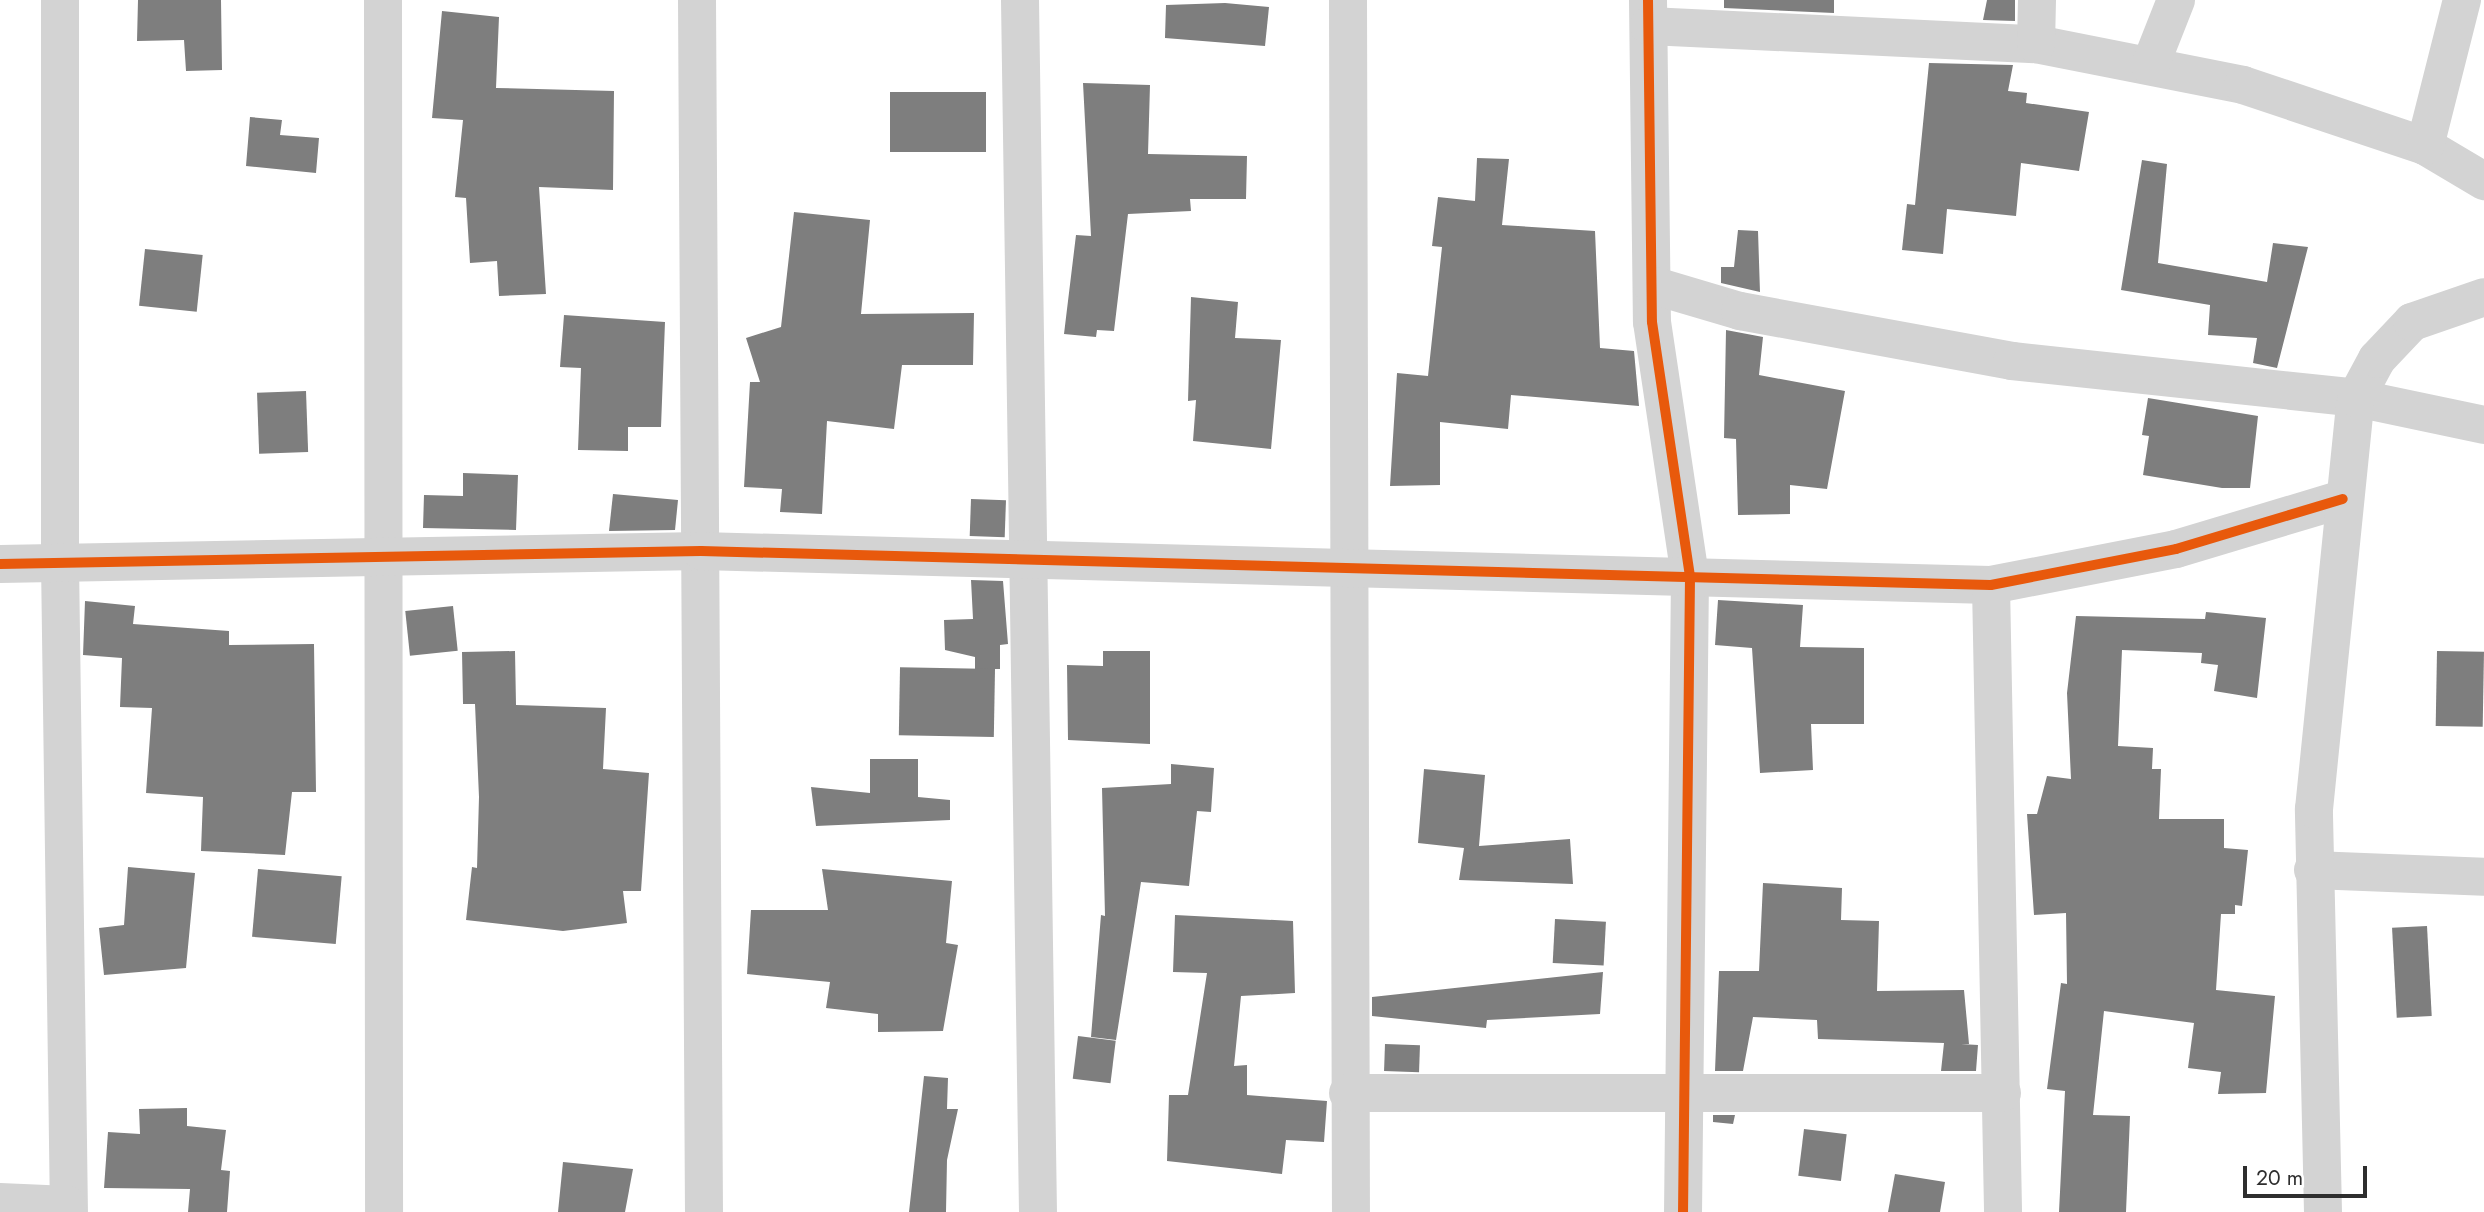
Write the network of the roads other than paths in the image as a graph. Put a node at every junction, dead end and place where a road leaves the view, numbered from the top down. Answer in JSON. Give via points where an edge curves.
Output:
{"nodes":[{"id":1,"x":60,"y":0,"type":"edge"},
{"id":2,"x":383,"y":0,"type":"edge"},
{"id":3,"x":697,"y":0,"type":"edge"},
{"id":4,"x":1020,"y":0,"type":"edge"},
{"id":5,"x":1348,"y":0,"type":"edge"},
{"id":6,"x":2037,"y":0,"type":"edge"},
{"id":7,"x":2176,"y":0,"type":"edge"},
{"id":8,"x":2462,"y":0,"type":"edge"},
{"id":9,"x":1648,"y":13,"type":"edge"},
{"id":10,"x":2036,"y":44,"type":"junction"},
{"id":11,"x":2150,"y":65,"type":"junction"},
{"id":12,"x":2425,"y":146,"type":"junction"},
{"id":13,"x":2484,"y":181,"type":"edge"},
{"id":14,"x":1652,"y":285,"type":"junction"},
{"id":15,"x":2484,"y":297,"type":"edge"},
{"id":16,"x":2356,"y":398,"type":"junction"},
{"id":17,"x":2484,"y":425,"type":"edge"},
{"id":18,"x":2343,"y":499,"type":"junction"},
{"id":19,"x":701,"y":551,"type":"junction"},
{"id":20,"x":383,"y":555,"type":"junction"},
{"id":21,"x":1030,"y":561,"type":"junction"},
{"id":22,"x":60,"y":562,"type":"junction"},
{"id":23,"x":0,"y":564,"type":"edge"},
{"id":24,"x":1348,"y":571,"type":"junction"},
{"id":25,"x":1690,"y":577,"type":"junction"},
{"id":26,"x":1991,"y":585,"type":"junction"},
{"id":27,"x":2313,"y":870,"type":"junction"},
{"id":28,"x":2484,"y":877,"type":"edge"},
{"id":29,"x":1349,"y":1093,"type":"junction"},
{"id":30,"x":2002,"y":1093,"type":"junction"},
{"id":31,"x":1685,"y":1095,"type":"junction"},
{"id":32,"x":0,"y":1202,"type":"edge"},
{"id":33,"x":69,"y":1209,"type":"edge"},
{"id":34,"x":384,"y":1212,"type":"edge"},
{"id":35,"x":704,"y":1212,"type":"edge"},
{"id":36,"x":1038,"y":1212,"type":"edge"},
{"id":37,"x":1351,"y":1212,"type":"edge"},
{"id":38,"x":1683,"y":1212,"type":"edge"},
{"id":39,"x":2003,"y":1212,"type":"edge"},
{"id":40,"x":2323,"y":1212,"type":"edge"}],
"edges":[{"from":1,"to":22,"type":"street"},
{"from":2,"to":20,"type":"street"},
{"from":3,"to":19,"type":"street"},
{"from":4,"to":21,"type":"street"},
{"from":5,"to":24,"type":"street"},
{"from":6,"to":10,"type":"street"},
{"from":7,"to":11,"type":"street"},
{"from":8,"to":12,"type":"street"},
{"from":9,"to":10,"type":"street"},
{"from":9,"to":14,"type":"street"},
{"from":10,"to":11,"type":"street"},
{"from":11,"to":12,"type":"street","via":[[2243,85]]},
{"from":12,"to":13,"type":"street"},
{"from":14,"to":16,"type":"street","via":[[1740,311],[2012,362]]},
{"from":14,"to":25,"type":"street","via":[[1652,322]]},
{"from":15,"to":16,"type":"street","via":[[2412,323],[2377,359]]},
{"from":16,"to":17,"type":"street"},
{"from":16,"to":18,"type":"street"},
{"from":18,"to":26,"type":"street","via":[[2176,549]]},
{"from":18,"to":27,"type":"street","via":[[2314,809]]},
{"from":19,"to":20,"type":"street"},
{"from":19,"to":21,"type":"street"},
{"from":19,"to":35,"type":"street"},
{"from":20,"to":22,"type":"street"},
{"from":20,"to":34,"type":"street"},
{"from":21,"to":24,"type":"street"},
{"from":21,"to":36,"type":"street"},
{"from":22,"to":23,"type":"street"},
{"from":22,"to":33,"type":"street"},
{"from":24,"to":25,"type":"street"},
{"from":24,"to":29,"type":"street"},
{"from":25,"to":26,"type":"street"},
{"from":25,"to":31,"type":"street"},
{"from":26,"to":30,"type":"street"},
{"from":27,"to":28,"type":"street"},
{"from":27,"to":40,"type":"street"},
{"from":29,"to":31,"type":"street"},
{"from":29,"to":37,"type":"street"},
{"from":30,"to":31,"type":"street"},
{"from":30,"to":39,"type":"street"},
{"from":31,"to":38,"type":"street"},
{"from":32,"to":33,"type":"street"}]}
